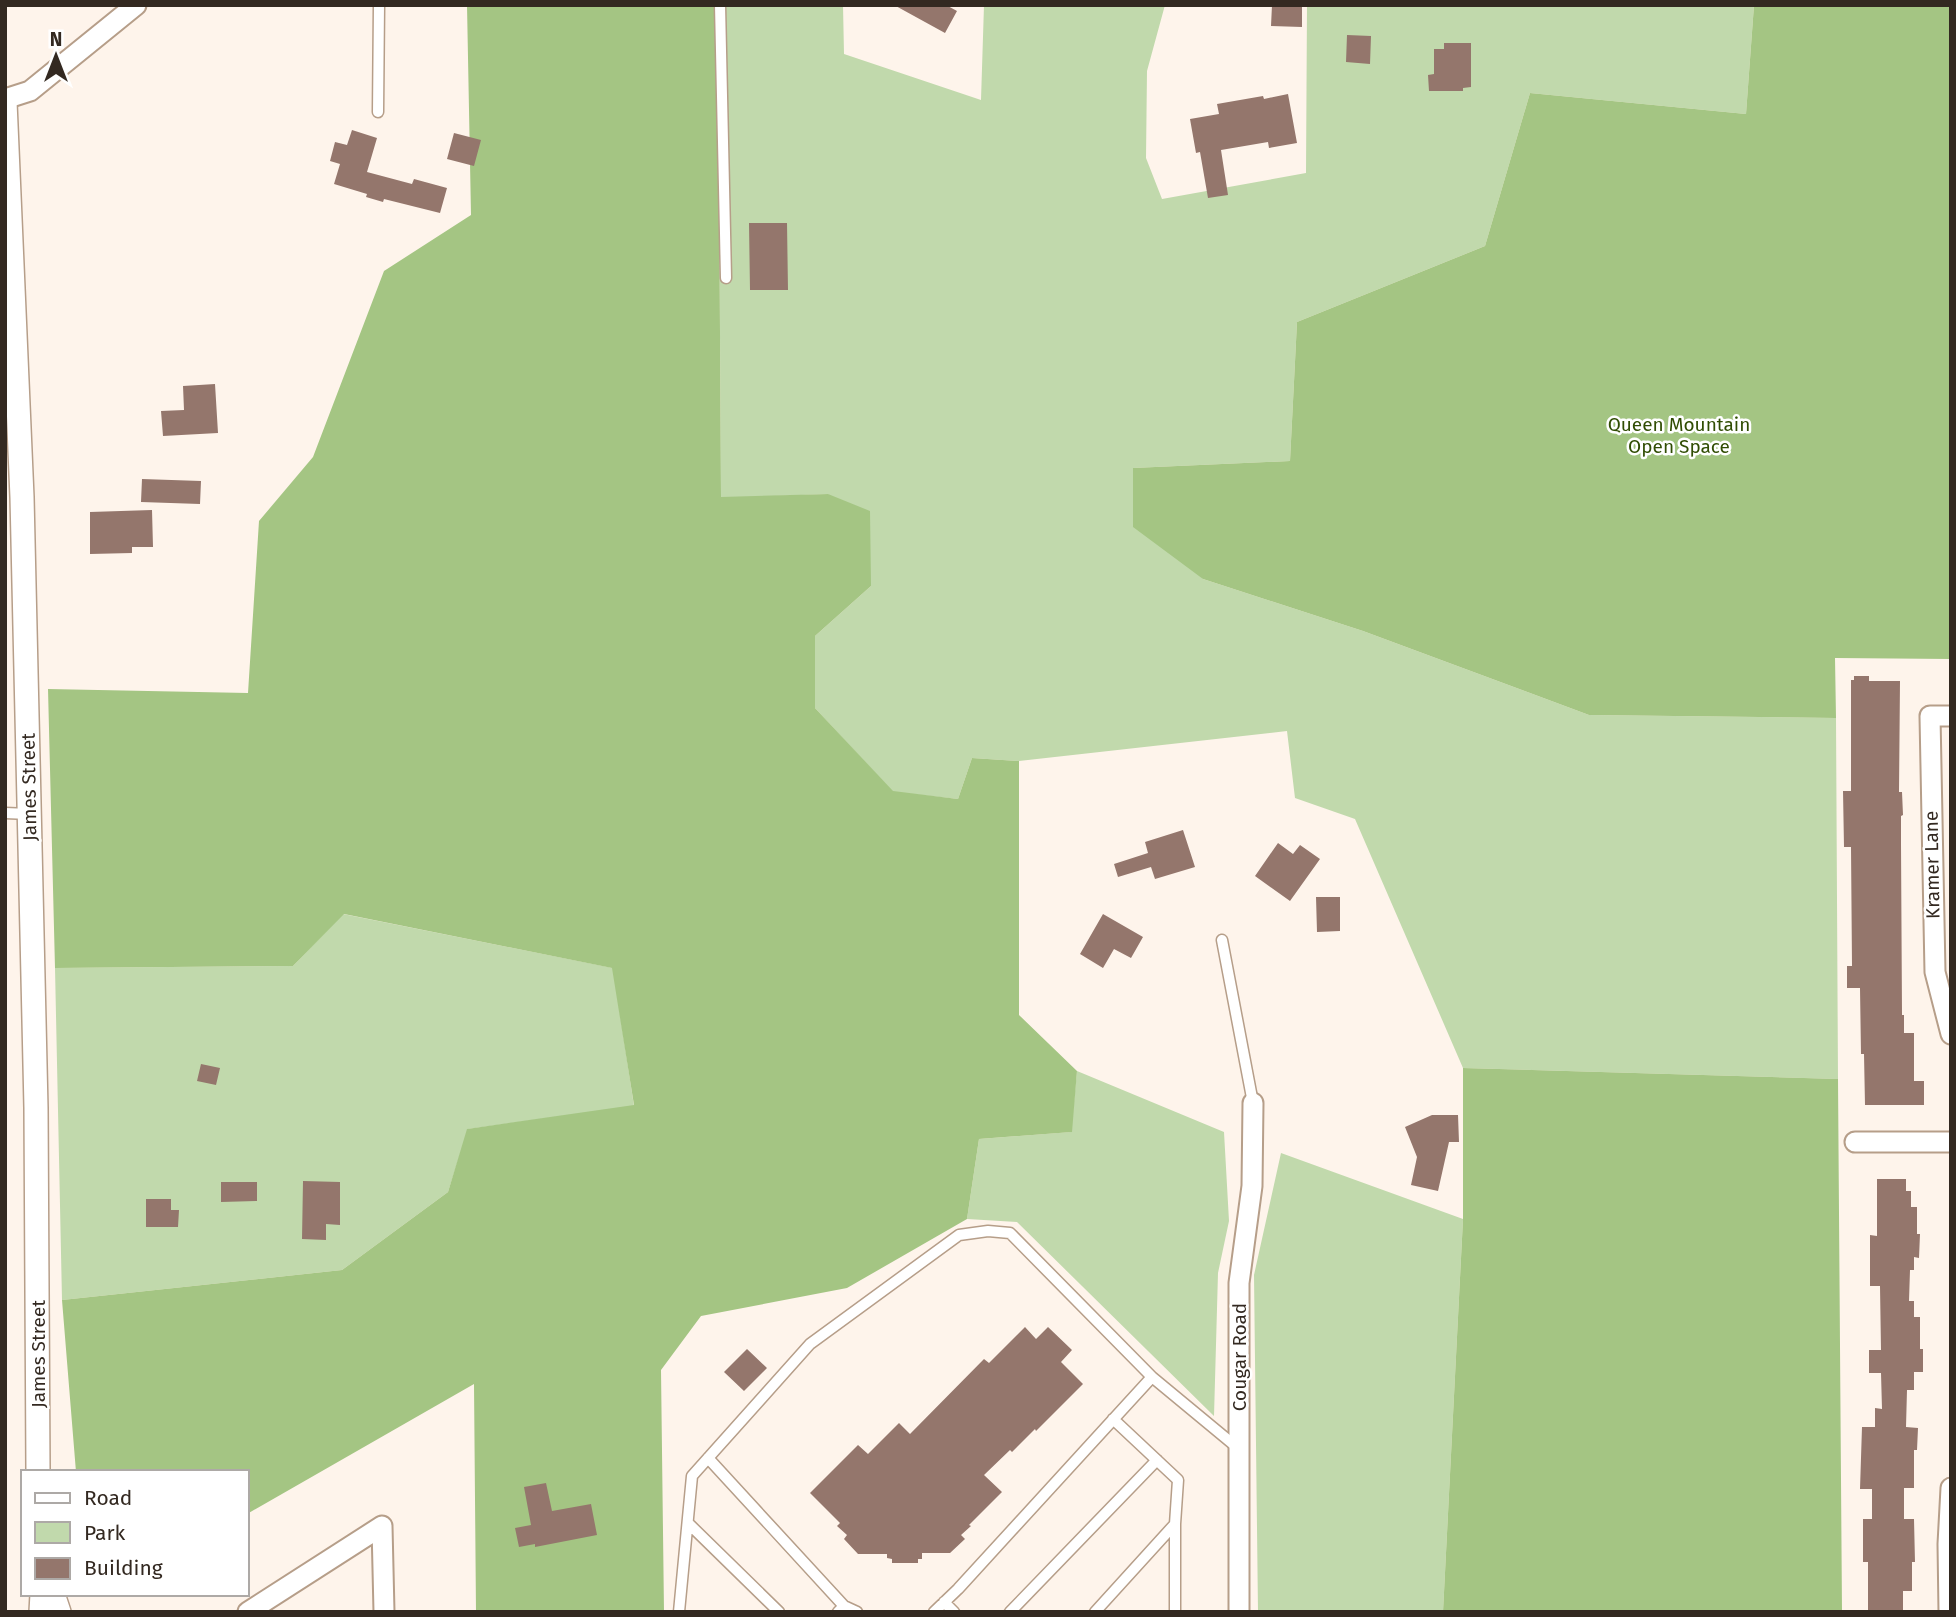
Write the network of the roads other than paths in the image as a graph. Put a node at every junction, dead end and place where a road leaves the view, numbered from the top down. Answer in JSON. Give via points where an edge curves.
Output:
{"nodes":[{"id":1,"x":136,"y":5,"type":"edge"},
{"id":2,"x":379,"y":5,"type":"edge"},
{"id":3,"x":720,"y":5,"type":"edge"},
{"id":4,"x":5,"y":100,"type":"edge"},
{"id":5,"x":378,"y":112,"type":"dead end"},
{"id":6,"x":726,"y":278,"type":"dead end"},
{"id":7,"x":1951,"y":716,"type":"edge"},
{"id":8,"x":5,"y":813,"type":"edge"},
{"id":9,"x":29,"y":814,"type":"junction"},
{"id":10,"x":1942,"y":933,"type":"edge"},
{"id":11,"x":1222,"y":940,"type":"dead end"},
{"id":12,"x":1951,"y":1034,"type":"edge"},
{"id":13,"x":1252,"y":1103,"type":"joint"},
{"id":14,"x":1854,"y":1142,"type":"dead end"},
{"id":15,"x":1951,"y":1142,"type":"edge"},
{"id":16,"x":1152,"y":1377,"type":"junction"},
{"id":17,"x":1113,"y":1419,"type":"junction"},
{"id":18,"x":1239,"y":1448,"type":"junction"},
{"id":19,"x":708,"y":1458,"type":"junction"},
{"id":20,"x":1157,"y":1460,"type":"junction"},
{"id":21,"x":38,"y":1470,"type":"edge"},
{"id":22,"x":1951,"y":1488,"type":"edge"},
{"id":23,"x":688,"y":1523,"type":"junction"},
{"id":24,"x":1175,"y":1524,"type":"junction"},
{"id":25,"x":944,"y":1602,"type":"junction"},
{"id":26,"x":841,"y":1609,"type":"edge"},
{"id":27,"x":248,"y":1612,"type":"edge"},
{"id":28,"x":384,"y":1612,"type":"edge"},
{"id":29,"x":679,"y":1612,"type":"edge"},
{"id":30,"x":779,"y":1612,"type":"edge"},
{"id":31,"x":857,"y":1612,"type":"edge"},
{"id":32,"x":934,"y":1612,"type":"edge"},
{"id":33,"x":954,"y":1612,"type":"edge"},
{"id":34,"x":1010,"y":1612,"type":"edge"},
{"id":35,"x":1095,"y":1612,"type":"edge"},
{"id":36,"x":1175,"y":1612,"type":"edge"},
{"id":37,"x":1239,"y":1612,"type":"edge"},
{"id":38,"x":1949,"y":1612,"type":"edge"}],
"edges":[{"from":1,"to":4,"type":"street","via":[[30,91]]},
{"from":2,"to":5,"type":"lane"},
{"from":3,"to":6,"type":"lane"},
{"from":4,"to":9,"type":"street","name":"James Street","via":[[23,497]]},
{"from":7,"to":10,"type":"street","name":"Kramer Lane","via":[[1930,716]]},
{"from":8,"to":9,"type":"lane"},
{"from":9,"to":21,"type":"street","name":"James Street"},
{"from":10,"to":12,"type":"street","name":"Kramer Lane","via":[[1935,972]]},
{"from":11,"to":13,"type":"lane"},
{"from":13,"to":18,"type":"street","name":"Cougar Road","via":[[1252,1186],[1238,1283]]},
{"from":14,"to":15,"type":"street"},
{"from":16,"to":17,"type":"lane"},
{"from":16,"to":18,"type":"lane"},
{"from":16,"to":19,"type":"lane","via":[[1010,1233],[960,1235],[810,1344]]},
{"from":17,"to":20,"type":"lane"},
{"from":17,"to":25,"type":"lane"},
{"from":18,"to":37,"type":"street","name":"Cougar Road"},
{"from":19,"to":23,"type":"lane","via":[[692,1476]]},
{"from":19,"to":26,"type":"lane"},
{"from":20,"to":24,"type":"lane","via":[[1178,1479]]},
{"from":20,"to":34,"type":"lane"},
{"from":22,"to":38,"type":"street"},
{"from":23,"to":29,"type":"lane"},
{"from":23,"to":30,"type":"lane"},
{"from":24,"to":35,"type":"lane"},
{"from":24,"to":36,"type":"lane"},
{"from":25,"to":32,"type":"lane"},
{"from":25,"to":33,"type":"lane"},
{"from":26,"to":31,"type":"lane"},
{"from":27,"to":28,"type":"street","via":[[382,1526]]}]}
